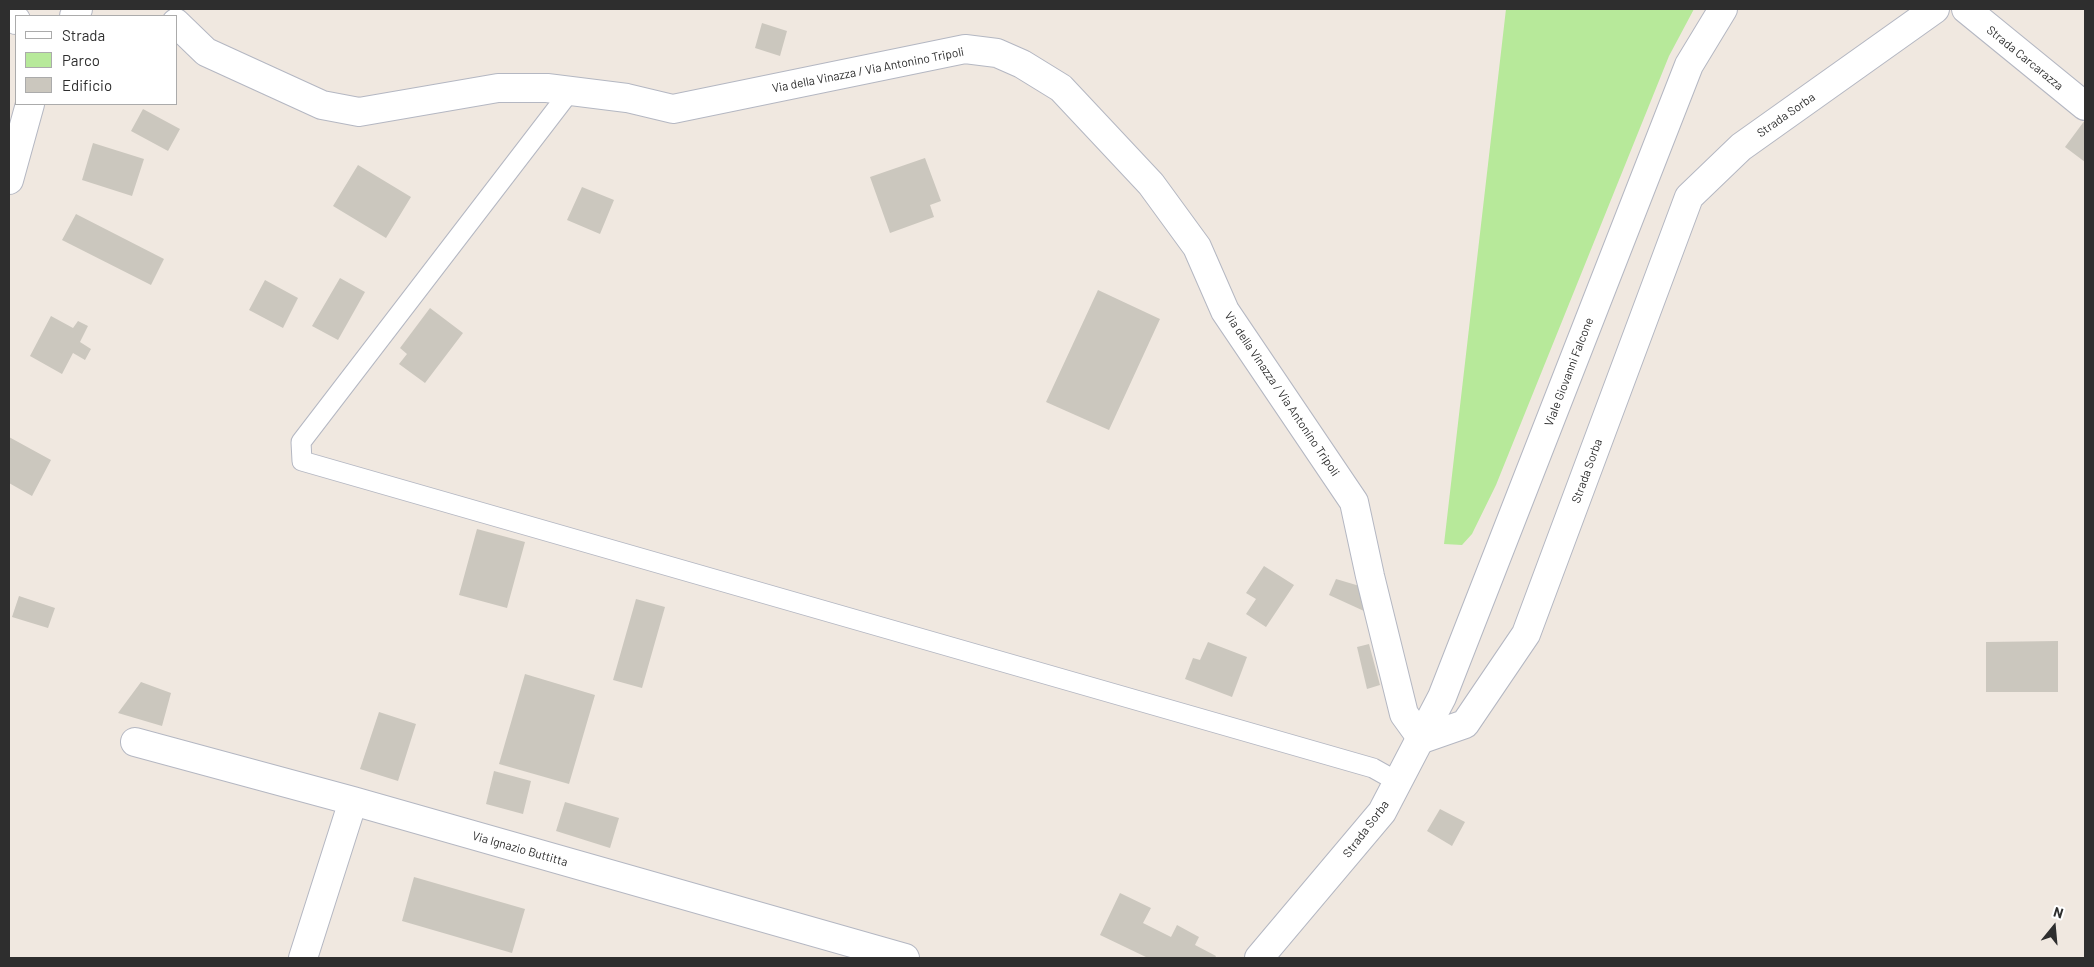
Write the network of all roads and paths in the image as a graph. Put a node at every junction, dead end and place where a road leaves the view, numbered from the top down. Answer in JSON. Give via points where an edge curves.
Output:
{"nodes":[{"id":1,"x":1722,"y":9,"type":"edge"},
{"id":2,"x":1935,"y":9,"type":"edge"},
{"id":3,"x":1966,"y":9,"type":"edge"},
{"id":4,"x":178,"y":25,"type":"edge"},
{"id":5,"x":570,"y":90,"type":"junction"},
{"id":6,"x":30,"y":105,"type":"edge"},
{"id":7,"x":2085,"y":106,"type":"edge"},
{"id":8,"x":9,"y":180,"type":"edge"},
{"id":9,"x":1422,"y":739,"type":"junction"},
{"id":10,"x":135,"y":742,"type":"dead end"},
{"id":11,"x":1398,"y":782,"type":"junction"},
{"id":12,"x":353,"y":801,"type":"junction"},
{"id":13,"x":873,"y":954,"type":"edge"},
{"id":14,"x":303,"y":958,"type":"edge"},
{"id":15,"x":905,"y":958,"type":"edge"},
{"id":16,"x":1259,"y":958,"type":"edge"}],
"edges":[{"from":1,"to":9,"type":"street","name":"Viale Giovanni Falcone","via":[[1689,65],[1442,697]]},
{"from":2,"to":9,"type":"street","name":"Strada Sorba","via":[[1741,147],[1689,198],[1526,634],[1465,724]]},
{"from":3,"to":7,"type":"street","name":"Strada Carcarazza"},
{"from":4,"to":5,"type":"street","name":"Via della Vinazza / Via Antonino Tripoli","via":[[206,52],[322,105],[359,112],[498,88]]},
{"from":5,"to":9,"type":"street","name":"Via della Vinazza / Via Antonino Tripoli","via":[[673,109],[965,49],[997,52],[1061,88],[1151,184],[1197,247],[1225,311],[1354,502],[1404,714]]},
{"from":5,"to":11,"type":"lane","via":[[301,442],[302,461],[1373,768]]},
{"from":6,"to":8,"type":"street"},
{"from":9,"to":11,"type":"street","name":"Strada Sorba"},
{"from":10,"to":12,"type":"street","name":"Via Ignazio Buttitta"},
{"from":11,"to":16,"type":"street","name":"Strada Sorba","via":[[1382,812]]},
{"from":12,"to":13,"type":"street","name":"Via Ignazio Buttitta"},
{"from":12,"to":14,"type":"street"},
{"from":13,"to":15,"type":"street","name":"Via Ignazio Buttitta"}]}
